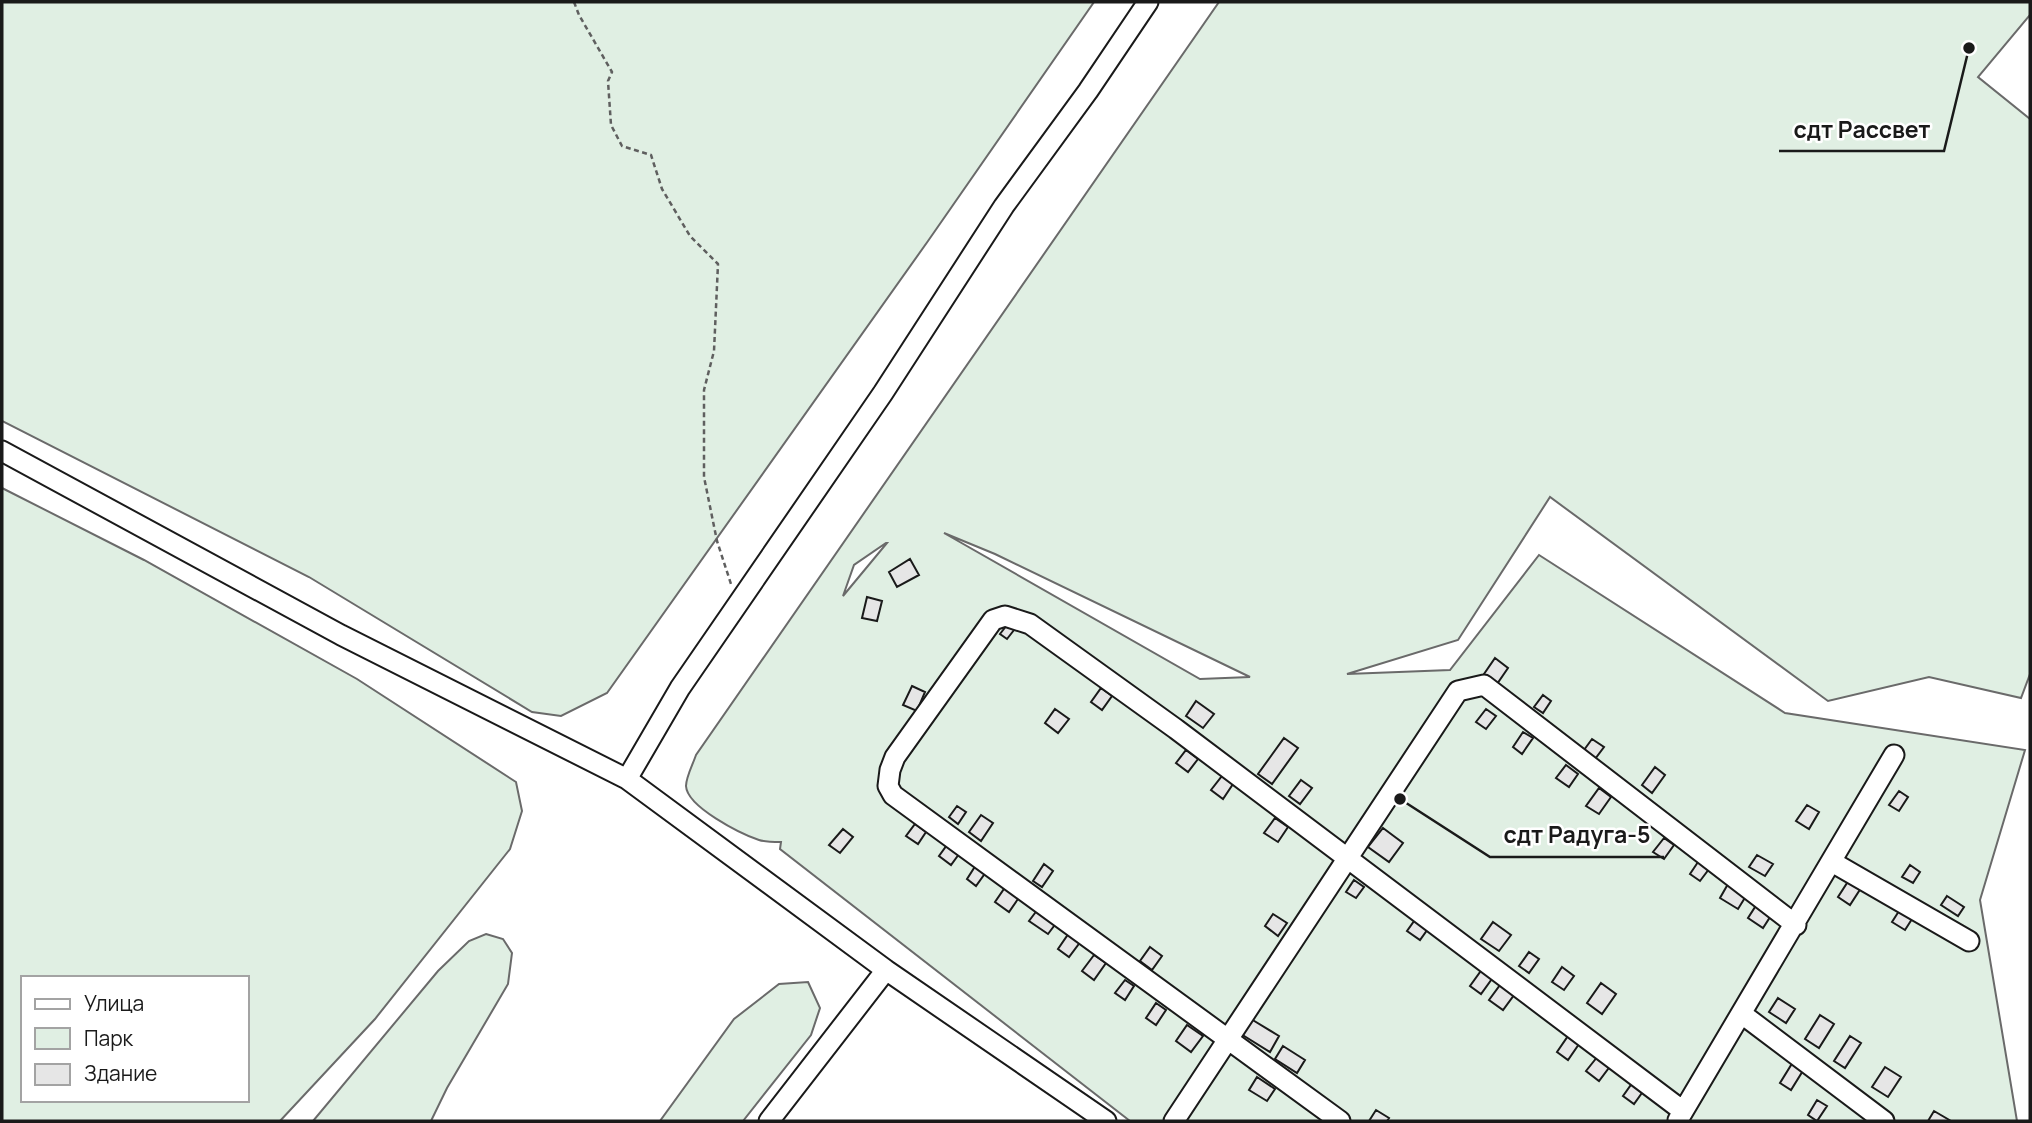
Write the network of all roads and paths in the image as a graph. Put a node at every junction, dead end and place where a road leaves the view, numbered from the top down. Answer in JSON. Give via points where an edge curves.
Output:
{"nodes":[{"id":1,"x":574,"y":2,"type":"edge"},
{"id":2,"x":1148,"y":2,"type":"edge"},
{"id":3,"x":2,"y":451,"type":"edge"},
{"id":4,"x":741,"y":598,"type":"junction"},
{"id":5,"x":1894,"y":755,"type":"dead end"},
{"id":6,"x":627,"y":779,"type":"junction"},
{"id":7,"x":1348,"y":858,"type":"junction"},
{"id":8,"x":1832,"y":862,"type":"junction"},
{"id":9,"x":1796,"y":925,"type":"junction"},
{"id":10,"x":1969,"y":941,"type":"dead end"},
{"id":11,"x":886,"y":970,"type":"junction"},
{"id":12,"x":1742,"y":1014,"type":"junction"},
{"id":13,"x":1228,"y":1040,"type":"junction"},
{"id":14,"x":1680,"y":1116,"type":"edge"},
{"id":15,"x":769,"y":1121,"type":"edge"},
{"id":16,"x":1106,"y":1121,"type":"edge"},
{"id":17,"x":1174,"y":1121,"type":"edge"},
{"id":18,"x":1340,"y":1121,"type":"edge"},
{"id":19,"x":1884,"y":1121,"type":"edge"}],
"edges":[{"from":1,"to":4,"type":"path","via":[[611,72],[611,125],[622,146],[650,155],[690,236],[718,264],[714,351],[704,390],[704,477],[717,541],[730,583]]},
{"from":2,"to":4,"type":"street","via":[[1004,206],[883,393]]},
{"from":3,"to":6,"type":"street","via":[[341,635]]},
{"from":4,"to":6,"type":"street","via":[[680,688]]},
{"from":5,"to":8,"type":"street"},
{"from":6,"to":11,"type":"street"},
{"from":7,"to":9,"type":"street","via":[[1458,691],[1484,685]]},
{"from":7,"to":13,"type":"street"},
{"from":7,"to":13,"type":"street","via":[[1019,619],[1005,616],[993,620],[895,757],[888,786],[893,795]]},
{"from":7,"to":14,"type":"street"},
{"from":8,"to":9,"type":"street"},
{"from":8,"to":10,"type":"street"},
{"from":9,"to":12,"type":"street"},
{"from":11,"to":15,"type":"street"},
{"from":11,"to":16,"type":"street"},
{"from":12,"to":14,"type":"street"},
{"from":12,"to":19,"type":"street"},
{"from":13,"to":17,"type":"street"},
{"from":13,"to":18,"type":"street"}]}
